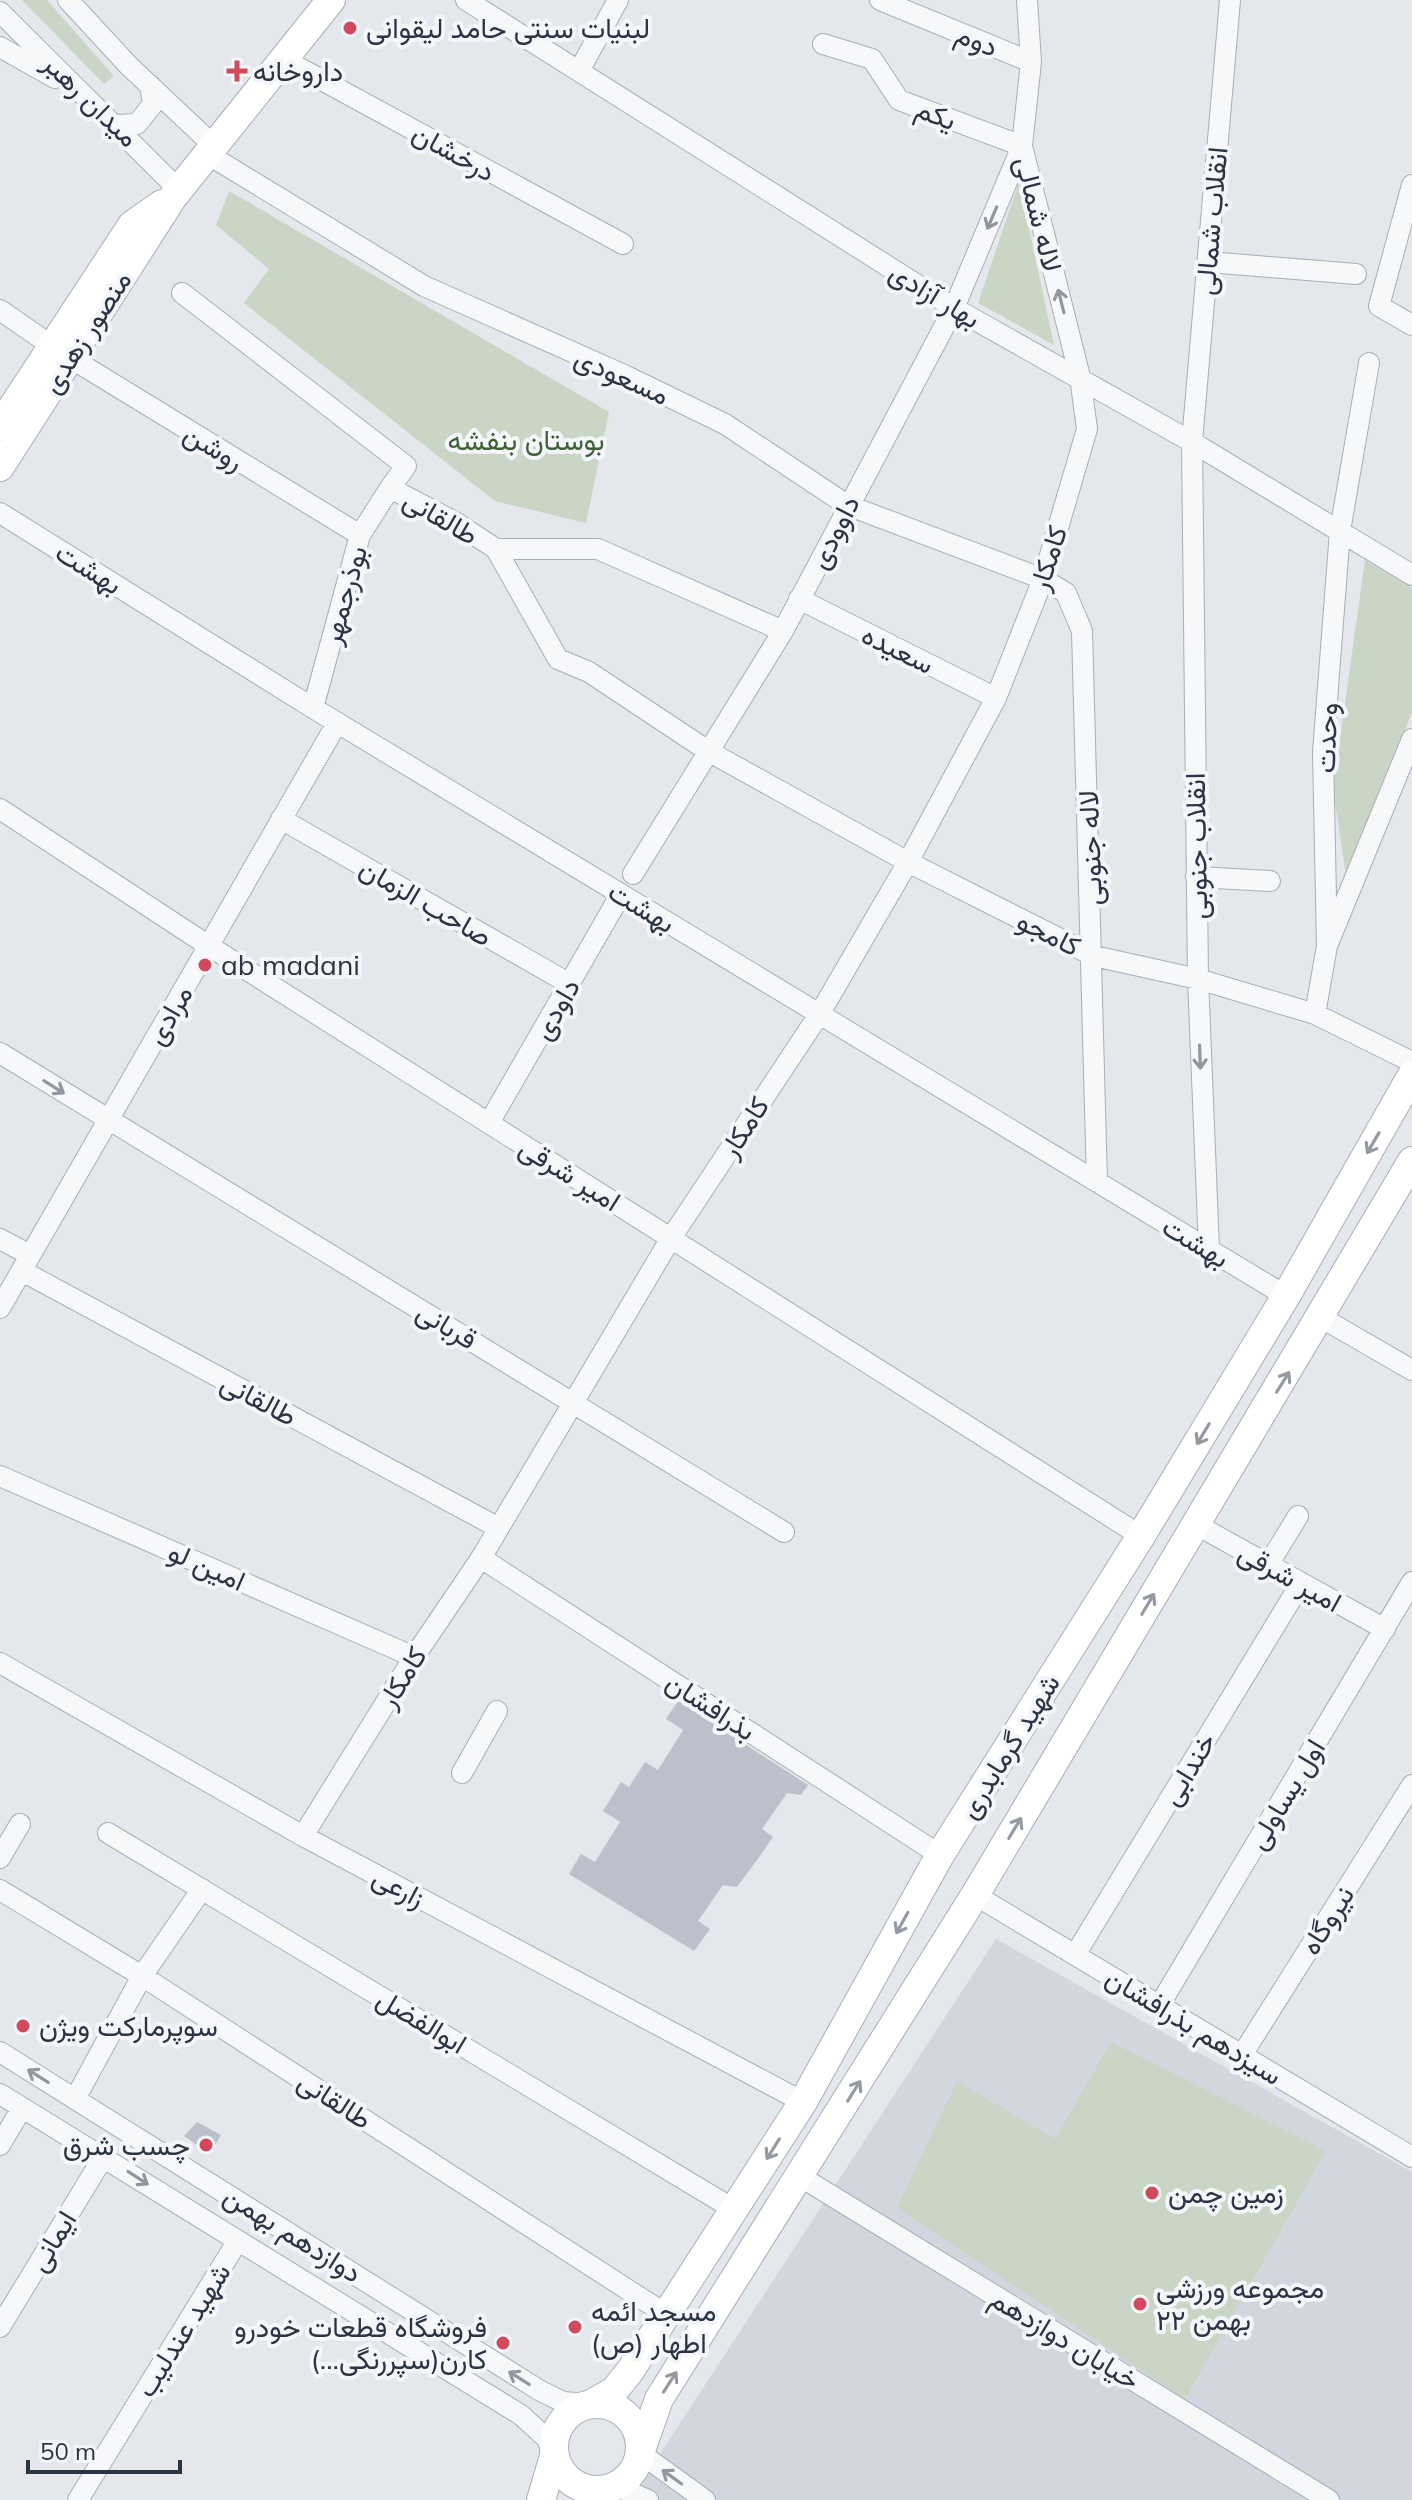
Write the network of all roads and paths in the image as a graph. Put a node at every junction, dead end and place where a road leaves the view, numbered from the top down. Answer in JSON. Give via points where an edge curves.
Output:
{"nodes":[{"id":1,"x":68,"y":0,"type":"edge"},
{"id":2,"x":331,"y":0,"type":"edge"},
{"id":3,"x":466,"y":0,"type":"edge"},
{"id":4,"x":618,"y":0,"type":"edge"},
{"id":5,"x":880,"y":0,"type":"edge"},
{"id":6,"x":1027,"y":0,"type":"edge"},
{"id":7,"x":1230,"y":0,"type":"edge"},
{"id":8,"x":0,"y":12,"type":"edge"},
{"id":9,"x":823,"y":44,"type":"dead end"},
{"id":10,"x":0,"y":47,"type":"edge"},
{"id":11,"x":285,"y":60,"type":"junction"},
{"id":12,"x":1031,"y":62,"type":"junction"},
{"id":13,"x":579,"y":71,"type":"junction"},
{"id":14,"x":150,"y":85,"type":"junction"},
{"id":15,"x":110,"y":119,"type":"junction"},
{"id":16,"x":1022,"y":146,"type":"junction"},
{"id":17,"x":212,"y":151,"type":"junction"},
{"id":18,"x":1412,"y":185,"type":"edge"},
{"id":19,"x":176,"y":194,"type":"junction"},
{"id":20,"x":623,"y":244,"type":"dead end"},
{"id":21,"x":1208,"y":262,"type":"junction"},
{"id":22,"x":1356,"y":274,"type":"dead end"},
{"id":23,"x":182,"y":293,"type":"dead end"},
{"id":24,"x":954,"y":308,"type":"junction"},
{"id":25,"x":0,"y":310,"type":"edge"},
{"id":26,"x":1412,"y":325,"type":"edge"},
{"id":27,"x":61,"y":351,"type":"junction"},
{"id":28,"x":1369,"y":363,"type":"dead end"},
{"id":29,"x":1080,"y":377,"type":"junction"},
{"id":30,"x":0,"y":426,"type":"edge"},
{"id":31,"x":1192,"y":442,"type":"junction"},
{"id":32,"x":0,"y":467,"type":"edge"},
{"id":33,"x":390,"y":488,"type":"junction"},
{"id":34,"x":847,"y":505,"type":"junction"},
{"id":35,"x":0,"y":513,"type":"edge"},
{"id":36,"x":1340,"y":531,"type":"junction"},
{"id":37,"x":360,"y":535,"type":"junction"},
{"id":38,"x":496,"y":549,"type":"junction"},
{"id":39,"x":1412,"y":575,"type":"edge"},
{"id":40,"x":1043,"y":579,"type":"junction"},
{"id":41,"x":799,"y":599,"type":"junction"},
{"id":42,"x":783,"y":631,"type":"junction"},
{"id":43,"x":996,"y":698,"type":"junction"},
{"id":44,"x":313,"y":708,"type":"junction"},
{"id":45,"x":337,"y":723,"type":"junction"},
{"id":46,"x":1412,"y":739,"type":"edge"},
{"id":47,"x":708,"y":751,"type":"junction"},
{"id":48,"x":0,"y":809,"type":"edge"},
{"id":49,"x":281,"y":819,"type":"junction"},
{"id":50,"x":908,"y":862,"type":"junction"},
{"id":51,"x":633,"y":874,"type":"dead end"},
{"id":52,"x":1196,"y":877,"type":"junction"},
{"id":53,"x":1270,"y":881,"type":"dead end"},
{"id":54,"x":621,"y":894,"type":"junction"},
{"id":55,"x":209,"y":946,"type":"junction"},
{"id":56,"x":1327,"y":946,"type":"junction"},
{"id":57,"x":1094,"y":956,"type":"junction"},
{"id":58,"x":1198,"y":979,"type":"junction"},
{"id":59,"x":570,"y":984,"type":"junction"},
{"id":60,"x":820,"y":1013,"type":"junction"},
{"id":61,"x":1315,"y":1014,"type":"junction"},
{"id":62,"x":0,"y":1053,"type":"edge"},
{"id":63,"x":1412,"y":1062,"type":"edge"},
{"id":64,"x":1412,"y":1075,"type":"edge"},
{"id":65,"x":108,"y":1121,"type":"junction"},
{"id":66,"x":489,"y":1123,"type":"junction"},
{"id":67,"x":1412,"y":1161,"type":"edge"},
{"id":68,"x":1097,"y":1182,"type":"junction"},
{"id":69,"x":671,"y":1238,"type":"junction"},
{"id":70,"x":0,"y":1239,"type":"edge"},
{"id":71,"x":1209,"y":1249,"type":"junction"},
{"id":72,"x":26,"y":1263,"type":"junction"},
{"id":73,"x":1286,"y":1296,"type":"junction"},
{"id":74,"x":0,"y":1308,"type":"edge"},
{"id":75,"x":1322,"y":1318,"type":"junction"},
{"id":76,"x":1412,"y":1370,"type":"edge"},
{"id":77,"x":573,"y":1400,"type":"junction"},
{"id":78,"x":0,"y":1476,"type":"edge"},
{"id":79,"x":1298,"y":1516,"type":"dead end"},
{"id":80,"x":1195,"y":1524,"type":"junction"},
{"id":81,"x":497,"y":1527,"type":"junction"},
{"id":82,"x":784,"y":1532,"type":"dead end"},
{"id":83,"x":1141,"y":1536,"type":"junction"},
{"id":84,"x":481,"y":1558,"type":"junction"},
{"id":85,"x":1268,"y":1565,"type":"junction"},
{"id":86,"x":1412,"y":1582,"type":"edge"},
{"id":87,"x":1301,"y":1583,"type":"junction"},
{"id":88,"x":1385,"y":1629,"type":"junction"},
{"id":89,"x":414,"y":1657,"type":"junction"},
{"id":90,"x":0,"y":1663,"type":"edge"},
{"id":91,"x":497,"y":1711,"type":"dead end"},
{"id":92,"x":462,"y":1773,"type":"dead end"},
{"id":93,"x":1412,"y":1785,"type":"edge"},
{"id":94,"x":20,"y":1824,"type":"dead end"},
{"id":95,"x":108,"y":1833,"type":"dead end"},
{"id":96,"x":303,"y":1836,"type":"junction"},
{"id":97,"x":940,"y":1855,"type":"junction"},
{"id":98,"x":0,"y":1858,"type":"edge"},
{"id":99,"x":202,"y":1889,"type":"junction"},
{"id":100,"x":0,"y":1890,"type":"edge"},
{"id":101,"x":975,"y":1895,"type":"junction"},
{"id":102,"x":1075,"y":1955,"type":"junction"},
{"id":103,"x":142,"y":1976,"type":"junction"},
{"id":104,"x":1159,"y":2006,"type":"junction"},
{"id":105,"x":0,"y":2052,"type":"edge"},
{"id":106,"x":1242,"y":2055,"type":"junction"},
{"id":107,"x":0,"y":2094,"type":"edge"},
{"id":108,"x":75,"y":2099,"type":"junction"},
{"id":109,"x":803,"y":2102,"type":"junction"},
{"id":110,"x":22,"y":2108,"type":"junction"},
{"id":111,"x":0,"y":2145,"type":"edge"},
{"id":112,"x":104,"y":2156,"type":"junction"},
{"id":113,"x":1412,"y":2157,"type":"edge"},
{"id":114,"x":801,"y":2177,"type":"junction"},
{"id":115,"x":735,"y":2210,"type":"junction"},
{"id":116,"x":237,"y":2242,"type":"junction"},
{"id":117,"x":667,"y":2315,"type":"junction"},
{"id":118,"x":0,"y":2327,"type":"edge"},
{"id":119,"x":591,"y":2404,"type":"junction"},
{"id":120,"x":640,"y":2453,"type":"junction"},
{"id":121,"x":554,"y":2456,"type":"junction"},
{"id":122,"x":603,"y":2493,"type":"edge"},
{"id":123,"x":78,"y":2500,"type":"edge"},
{"id":124,"x":541,"y":2500,"type":"edge"},
{"id":125,"x":648,"y":2500,"type":"edge"},
{"id":126,"x":705,"y":2500,"type":"edge"},
{"id":127,"x":1329,"y":2500,"type":"edge"}],
"edges":[{"from":1,"to":14,"type":"street","name":"میدان رهبر"},
{"from":2,"to":11,"type":"main road","name":"منصور زهدی"},
{"from":3,"to":13,"type":"street","name":"بهار آزادی"},
{"from":4,"to":13,"type":"street"},
{"from":5,"to":12,"type":"street","name":"دوم"},
{"from":6,"to":12,"type":"street","name":"لاله شمالی"},
{"from":7,"to":21,"type":"street","name":"انقلاب شمالی"},
{"from":8,"to":15,"type":"street","name":"میدان رهبر"},
{"from":9,"to":16,"type":"street","name":"یکم","via":[[872,59],[899,100]]},
{"from":10,"to":15,"type":"street","via":[[30,61]]},
{"from":11,"to":17,"type":"main road","name":"منصور زهدی"},
{"from":11,"to":20,"type":"street","name":"درخشان"},
{"from":12,"to":16,"type":"street","name":"لاله شمالی"},
{"from":13,"to":24,"type":"street","name":"بهار آزادی"},
{"from":14,"to":15,"type":"street","via":[[153,104],[137,124]]},
{"from":14,"to":17,"type":"street","name":"میدان رهبر"},
{"from":15,"to":19,"type":"street","name":"میدان رهبر"},
{"from":16,"to":24,"type":"street","one_way":true},
{"from":29,"to":16,"type":"street","name":"لاله شمالی","one_way":true},
{"from":17,"to":19,"type":"main road","name":"منصور زهدی"},
{"from":17,"to":34,"type":"street","name":"مسعودی","via":[[424,286],[725,424]]},
{"from":18,"to":26,"type":"street","via":[[1379,306]]},
{"from":19,"to":27,"type":"main road","name":"منصور زهدی"},
{"from":21,"to":22,"type":"street"},
{"from":21,"to":31,"type":"street","name":"انقلاب شمالی"},
{"from":23,"to":33,"type":"street","name":"طالقانی","via":[[406,466]]},
{"from":24,"to":29,"type":"street","name":"بهار آزادی"},
{"from":24,"to":34,"type":"street","name":"داوودی"},
{"from":25,"to":27,"type":"street","name":"روشن"},
{"from":27,"to":30,"type":"main road","name":"منصور زهدی"},
{"from":27,"to":32,"type":"main road","name":"منصور زهدی"},
{"from":27,"to":37,"type":"street","name":"روشن"},
{"from":28,"to":36,"type":"street","name":"وحدت"},
{"from":29,"to":31,"type":"street","name":"بهار آزادی"},
{"from":29,"to":40,"type":"street","name":"کامکار","via":[[1087,429]]},
{"from":31,"to":36,"type":"street","name":"بهار آزادی"},
{"from":31,"to":52,"type":"street","name":"انقلاب جنوبی"},
{"from":33,"to":37,"type":"street","name":"بوذرجمهر"},
{"from":33,"to":38,"type":"street","name":"طالقانی"},
{"from":34,"to":40,"type":"street","name":"مسعودی"},
{"from":34,"to":41,"type":"street","name":"داوودی"},
{"from":35,"to":44,"type":"street","name":"بهشت"},
{"from":36,"to":39,"type":"street","name":"بهار آزادی"},
{"from":36,"to":56,"type":"street","name":"وحدت","via":[[1323,752]]},
{"from":37,"to":44,"type":"street","name":"بوذرجمهر"},
{"from":38,"to":42,"type":"street","name":"طالقانی","via":[[598,549]]},
{"from":38,"to":47,"type":"street","via":[[558,659],[589,672]]},
{"from":40,"to":43,"type":"street","name":"کامکار"},
{"from":40,"to":57,"type":"street","name":"لاله جنوبی","via":[[1066,593],[1082,631]]},
{"from":41,"to":42,"type":"street","name":"داوودی"},
{"from":41,"to":43,"type":"street","name":"سعیده"},
{"from":42,"to":47,"type":"street","name":"داوودی"},
{"from":43,"to":50,"type":"street","name":"کامکار"},
{"from":44,"to":45,"type":"street","name":"بهشت"},
{"from":45,"to":49,"type":"street","name":"مرادی"},
{"from":45,"to":54,"type":"street","name":"بهشت"},
{"from":46,"to":56,"type":"street","name":"وحدت"},
{"from":47,"to":50,"type":"street","name":"کامجو"},
{"from":47,"to":51,"type":"street","name":"داوودی"},
{"from":48,"to":55,"type":"street","name":"امیر شرقی"},
{"from":49,"to":55,"type":"street","name":"مرادی"},
{"from":49,"to":59,"type":"street","name":"صاحب الزمان"},
{"from":50,"to":57,"type":"street","name":"کامجو"},
{"from":50,"to":60,"type":"street","name":"کامکار"},
{"from":52,"to":53,"type":"street"},
{"from":52,"to":58,"type":"street","name":"انقلاب جنوبی"},
{"from":54,"to":59,"type":"street","name":"داودی"},
{"from":54,"to":60,"type":"street","name":"بهشت"},
{"from":55,"to":65,"type":"street","name":"مرادی"},
{"from":55,"to":66,"type":"street","name":"امیر شرقی"},
{"from":56,"to":61,"type":"street","name":"وحدت"},
{"from":57,"to":58,"type":"street","name":"کامجو"},
{"from":57,"to":68,"type":"street","name":"لاله جنوبی"},
{"from":58,"to":61,"type":"street","name":"کامجو"},
{"from":58,"to":71,"type":"street","name":"انقلاب جنوبی","one_way":true},
{"from":59,"to":66,"type":"street","name":"داودی"},
{"from":60,"to":68,"type":"street","name":"بهشت"},
{"from":60,"to":69,"type":"street","name":"کامکار"},
{"from":61,"to":63,"type":"street","name":"کامجو"},
{"from":62,"to":65,"type":"street","name":"قربانی","one_way":true},
{"from":64,"to":73,"type":"main road","name":"شهید گرمابدری","one_way":true},
{"from":65,"to":72,"type":"street","name":"مرادی"},
{"from":65,"to":77,"type":"street","name":"قربانی"},
{"from":66,"to":69,"type":"street","name":"امیر شرقی"},
{"from":67,"to":75,"type":"main road","name":"شهید گرمابدری"},
{"from":68,"to":71,"type":"street","name":"بهشت"},
{"from":69,"to":77,"type":"street","name":"کامکار"},
{"from":69,"to":83,"type":"street","name":"امیر شرقی"},
{"from":70,"to":72,"type":"street","name":"طالقانی"},
{"from":71,"to":73,"type":"street","name":"بهشت"},
{"from":72,"to":74,"type":"street","name":"مرادی"},
{"from":72,"to":81,"type":"street","name":"طالقانی"},
{"from":73,"to":75,"type":"main road"},
{"from":73,"to":83,"type":"main road","name":"شهید گرمابدری","one_way":true},
{"from":75,"to":76,"type":"street"},
{"from":80,"to":75,"type":"main road","name":"شهید گرمابدری","one_way":true},
{"from":77,"to":81,"type":"street","name":"کامکار"},
{"from":77,"to":82,"type":"street","name":"قربانی"},
{"from":78,"to":89,"type":"street","name":"امین لو"},
{"from":79,"to":85,"type":"street"},
{"from":80,"to":85,"type":"street","name":"امیر شرقی"},
{"from":101,"to":80,"type":"main road","name":"شهید گرمابدری","one_way":true},
{"from":81,"to":84,"type":"street","name":"کامکار"},
{"from":83,"to":97,"type":"main road","name":"شهید گرمابدری"},
{"from":84,"to":89,"type":"street","name":"کامکار"},
{"from":84,"to":97,"type":"street","name":"بذرافشان"},
{"from":85,"to":87,"type":"street","name":"امیر شرقی"},
{"from":86,"to":88,"type":"street","name":"اول یساولی"},
{"from":87,"to":88,"type":"street","name":"امیر شرقی"},
{"from":87,"to":102,"type":"street","name":"خندابی"},
{"from":88,"to":104,"type":"street","name":"اول یساولی"},
{"from":89,"to":96,"type":"street","name":"کامکار"},
{"from":90,"to":96,"type":"street","name":"زارعی"},
{"from":91,"to":92,"type":"street"},
{"from":93,"to":106,"type":"street","name":"نیروگاه"},
{"from":94,"to":98,"type":"street"},
{"from":95,"to":99,"type":"street","name":"ابوالفضل"},
{"from":96,"to":109,"type":"street","name":"زارعی"},
{"from":97,"to":109,"type":"main road","name":"شهید گرمابدری","one_way":true},
{"from":99,"to":103,"type":"street"},
{"from":99,"to":115,"type":"street","name":"ابوالفضل"},
{"from":100,"to":103,"type":"street","name":"طالقانی"},
{"from":101,"to":102,"type":"street","name":"سیزدهم بذرافشان"},
{"from":114,"to":101,"type":"main road","name":"شهید گرمابدری","one_way":true},
{"from":102,"to":104,"type":"street","name":"سیزدهم بذرافشان"},
{"from":103,"to":108,"type":"street"},
{"from":103,"to":117,"type":"street","name":"طالقانی"},
{"from":104,"to":106,"type":"street","name":"سیزدهم بذرافشان"},
{"from":108,"to":105,"type":"street","name":"دوازدهم بهمن","one_way":true},
{"from":106,"to":113,"type":"street","name":"سیزدهم بذرافشان"},
{"from":107,"to":110,"type":"street","name":"دوازدهم بهمن"},
{"from":119,"to":108,"type":"street","name":"دوازدهم بهمن","one_way":true,"via":[[563,2402],[539,2390]]},
{"from":109,"to":115,"type":"main road","name":"شهید گرمابدری","one_way":true},
{"from":110,"to":111,"type":"street"},
{"from":110,"to":112,"type":"street","name":"دوازدهم بهمن"},
{"from":112,"to":116,"type":"street","name":"دوازدهم بهمن","one_way":true},
{"from":112,"to":118,"type":"street","name":"ایمانی"},
{"from":120,"to":114,"type":"main road","name":"شهید گرمابدری","one_way":true,"via":[[659,2399]]},
{"from":114,"to":127,"type":"street","name":"خیابان دوازدهم"},
{"from":115,"to":117,"type":"main road","name":"شهید گرمابدری"},
{"from":116,"to":121,"type":"street","name":"دوازدهم بهمن","via":[[521,2415],[547,2439]]},
{"from":116,"to":123,"type":"street","name":"شهید عندلیب"},
{"from":117,"to":119,"type":"main road","name":"شهید گرمابدری","via":[[614,2391]]},
{"from":119,"to":120,"type":"main road","via":[[617,2408],[628,2416],[636,2427]]},
{"from":119,"to":121,"type":"main road","via":[[567,2415],[559,2426]]},
{"from":120,"to":122,"type":"main road","via":[[636,2467]]},
{"from":126,"to":120,"type":"street","one_way":true},
{"from":121,"to":122,"type":"main road","via":[[564,2476]]},
{"from":121,"to":124,"type":"main road"},
{"from":122,"to":125,"type":"street"}]}
